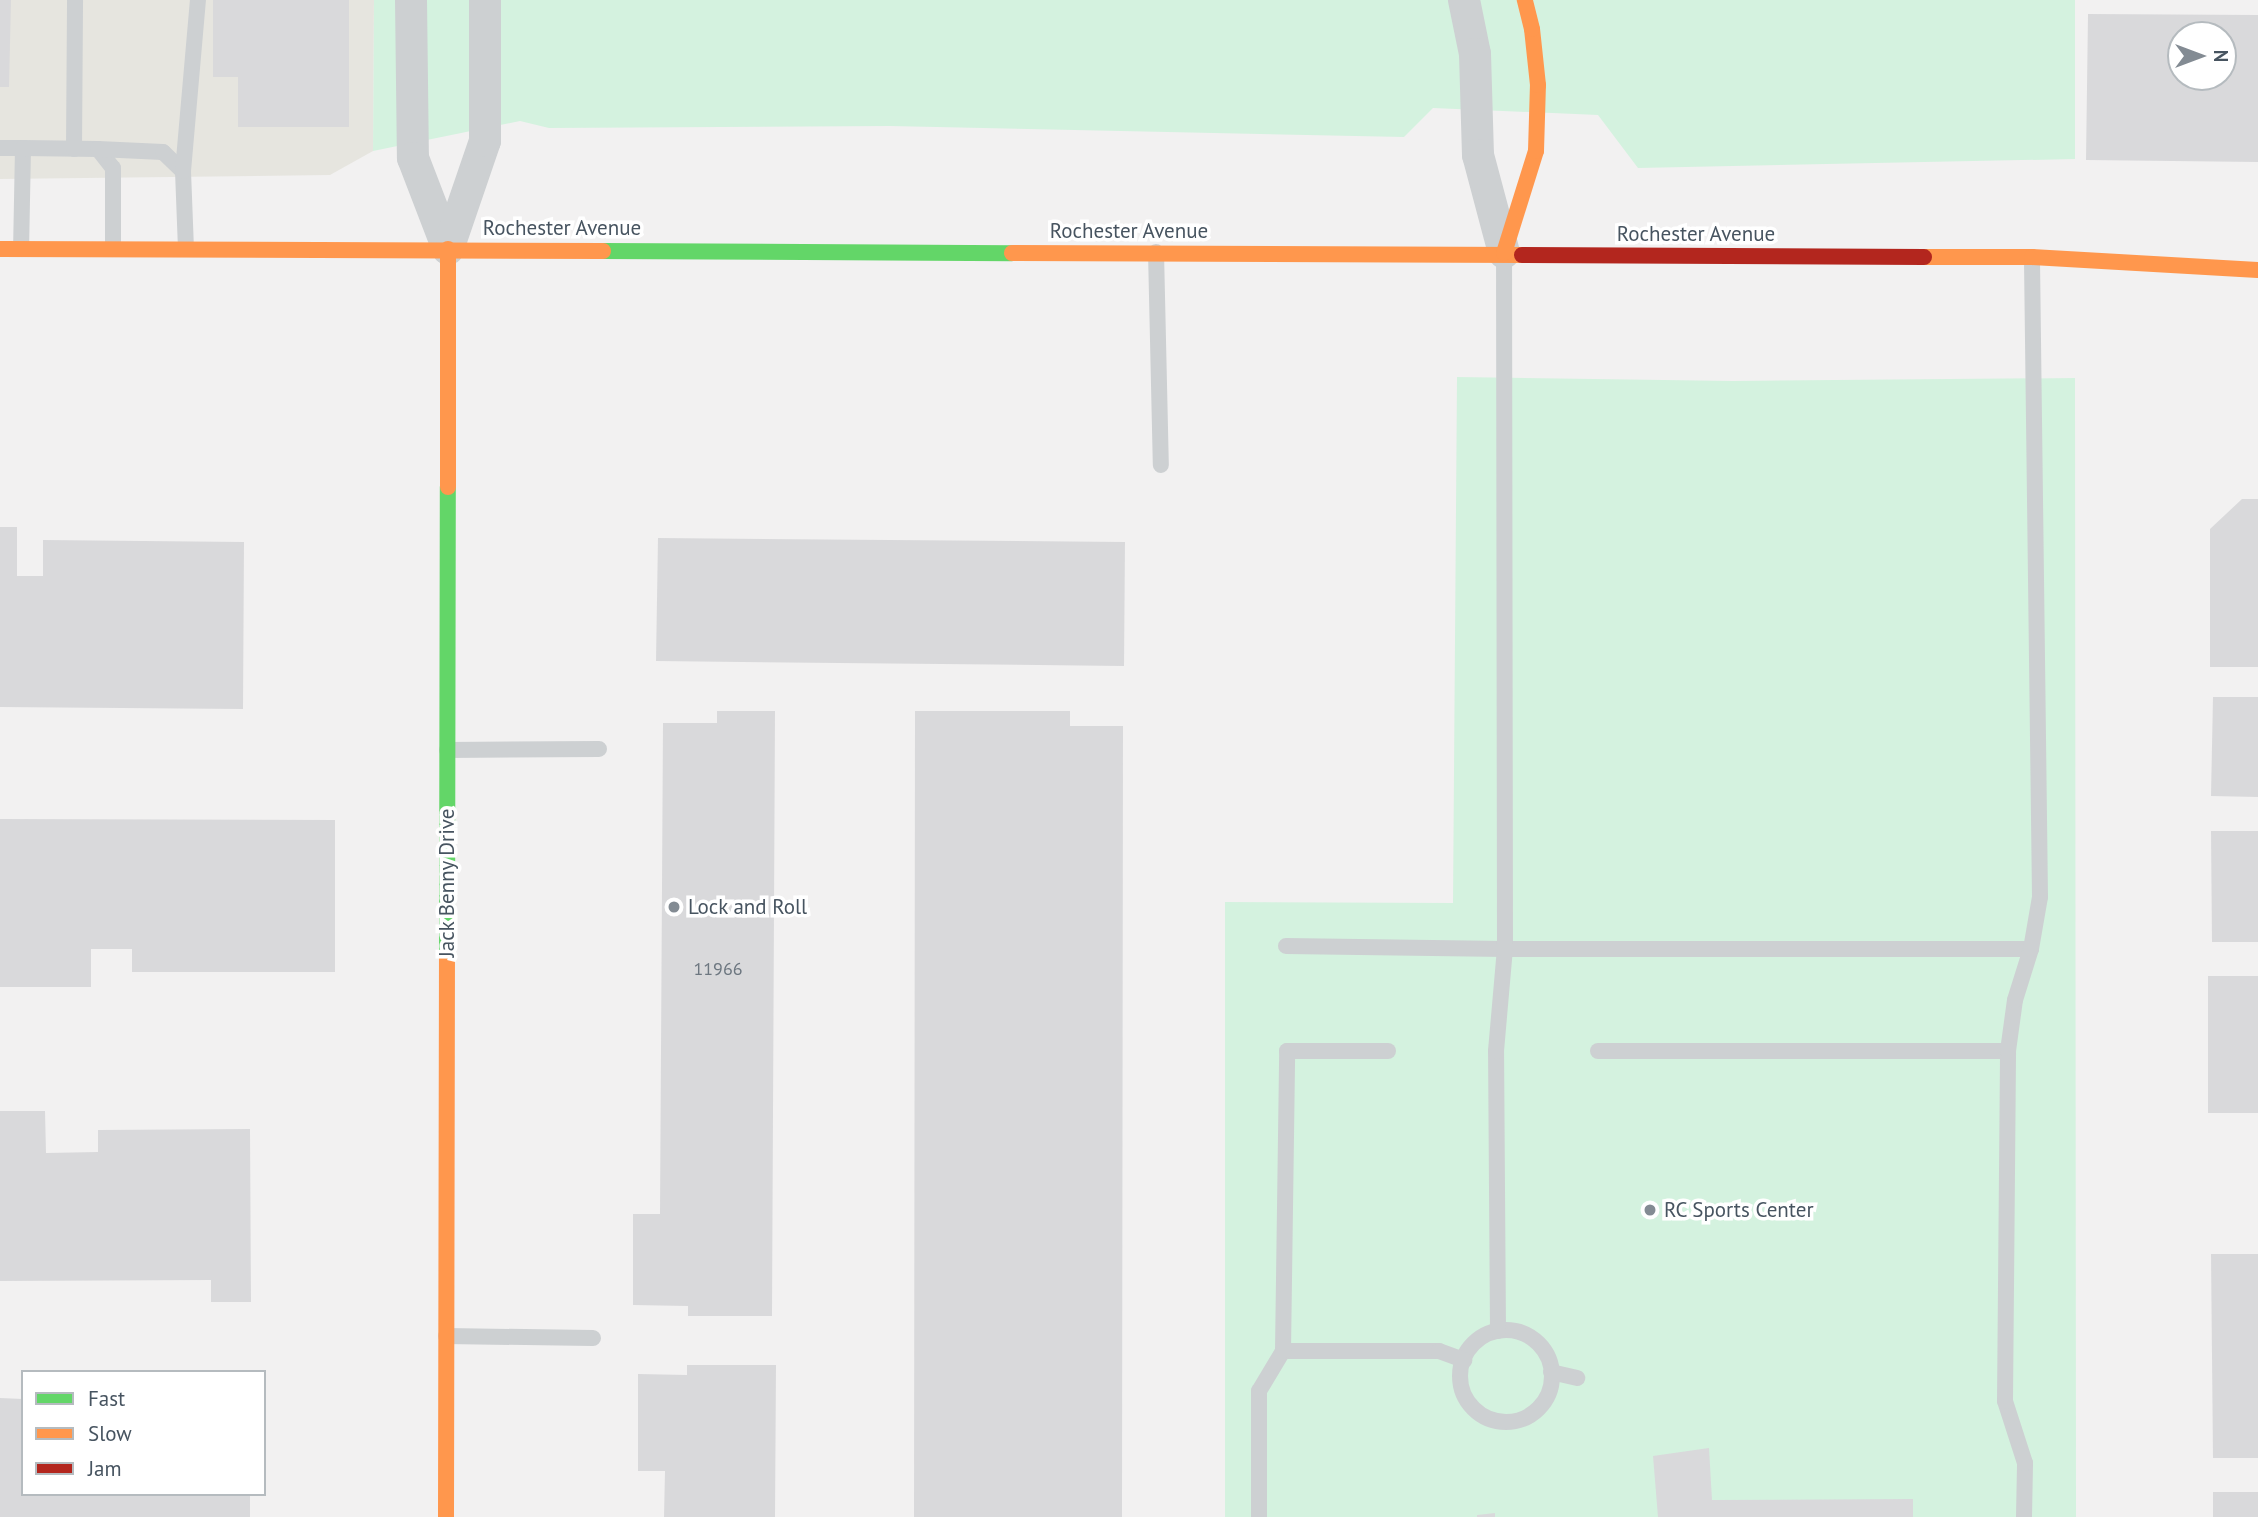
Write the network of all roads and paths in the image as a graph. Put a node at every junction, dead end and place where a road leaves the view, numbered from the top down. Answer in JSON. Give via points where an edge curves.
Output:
{"nodes":[{"id":1,"x":75,"y":0,"type":"edge"},
{"id":2,"x":198,"y":0,"type":"edge"},
{"id":3,"x":411,"y":0,"type":"edge"},
{"id":4,"x":485,"y":0,"type":"edge"},
{"id":5,"x":1464,"y":0,"type":"edge"},
{"id":6,"x":1525,"y":0,"type":"edge"},
{"id":7,"x":0,"y":148,"type":"edge"},
{"id":8,"x":23,"y":148,"type":"junction"},
{"id":9,"x":74,"y":149,"type":"junction"},
{"id":10,"x":98,"y":149,"type":"junction"},
{"id":11,"x":183,"y":171,"type":"junction"},
{"id":12,"x":0,"y":248,"type":"edge"},
{"id":13,"x":21,"y":248,"type":"junction"},
{"id":14,"x":113,"y":248,"type":"junction"},
{"id":15,"x":186,"y":248,"type":"junction"},
{"id":16,"x":448,"y":248,"type":"junction"},
{"id":17,"x":1156,"y":252,"type":"junction"},
{"id":18,"x":1504,"y":253,"type":"junction"},
{"id":19,"x":2032,"y":257,"type":"junction"},
{"id":20,"x":2258,"y":270,"type":"edge"},
{"id":21,"x":1161,"y":465,"type":"dead end"},
{"id":22,"x":599,"y":749,"type":"dead end"},
{"id":23,"x":447,"y":750,"type":"junction"},
{"id":24,"x":1286,"y":946,"type":"dead end"},
{"id":25,"x":1505,"y":949,"type":"junction"},
{"id":26,"x":2031,"y":949,"type":"junction"},
{"id":27,"x":1388,"y":1051,"type":"dead end"},
{"id":28,"x":1598,"y":1051,"type":"dead end"},
{"id":29,"x":2008,"y":1051,"type":"junction"},
{"id":30,"x":1498,"y":1331,"type":"junction"},
{"id":31,"x":446,"y":1336,"type":"junction"},
{"id":32,"x":593,"y":1338,"type":"dead end"},
{"id":33,"x":1283,"y":1351,"type":"junction"},
{"id":34,"x":1464,"y":1360,"type":"junction"},
{"id":35,"x":1551,"y":1372,"type":"junction"},
{"id":36,"x":1577,"y":1378,"type":"dead end"},
{"id":37,"x":446,"y":1517,"type":"edge"},
{"id":38,"x":1259,"y":1517,"type":"edge"},
{"id":39,"x":2024,"y":1517,"type":"edge"}],
"edges":[{"from":1,"to":9,"type":"lane"},
{"from":2,"to":11,"type":"lane"},
{"from":3,"to":16,"type":"street","name":"Jack Benny Drive","via":[[413,158]]},
{"from":4,"to":16,"type":"street","name":"Jack Benny Drive","via":[[485,141]]},
{"from":5,"to":18,"type":"street","via":[[1475,54],[1478,155]]},
{"from":6,"to":18,"type":"main road","via":[[1538,85],[1536,151]]},
{"from":7,"to":8,"type":"lane"},
{"from":8,"to":9,"type":"lane"},
{"from":8,"to":13,"type":"lane"},
{"from":9,"to":10,"type":"lane"},
{"from":10,"to":11,"type":"lane","via":[[163,152]]},
{"from":10,"to":14,"type":"lane","via":[[113,168]]},
{"from":11,"to":15,"type":"lane"},
{"from":12,"to":13,"type":"main road","name":"Rochester Avenue"},
{"from":13,"to":14,"type":"main road","name":"Rochester Avenue"},
{"from":14,"to":15,"type":"main road","name":"Rochester Avenue"},
{"from":15,"to":16,"type":"main road","name":"Rochester Avenue"},
{"from":16,"to":17,"type":"main road","name":"Rochester Avenue"},
{"from":16,"to":23,"type":"main road","name":"Jack Benny Drive"},
{"from":17,"to":18,"type":"main road","name":"Rochester Avenue"},
{"from":17,"to":21,"type":"lane"},
{"from":18,"to":19,"type":"main road","name":"Rochester Avenue"},
{"from":18,"to":25,"type":"lane"},
{"from":19,"to":20,"type":"main road","name":"Rochester Avenue"},
{"from":19,"to":26,"type":"lane","via":[[2040,897]]},
{"from":22,"to":23,"type":"lane"},
{"from":23,"to":31,"type":"main road","name":"Jack Benny Drive"},
{"from":24,"to":25,"type":"lane"},
{"from":25,"to":26,"type":"lane"},
{"from":25,"to":30,"type":"lane","via":[[1496,1051]]},
{"from":26,"to":29,"type":"lane","via":[[2014,1000]]},
{"from":27,"to":33,"type":"lane","via":[[1287,1051]]},
{"from":28,"to":29,"type":"lane"},
{"from":29,"to":39,"type":"lane","via":[[2004,1401],[2025,1462]]},
{"from":30,"to":34,"type":"lane","via":[[1477,1340]]},
{"from":30,"to":35,"type":"lane","via":[[1522,1333],[1536,1341],[1546,1353]]},
{"from":31,"to":32,"type":"lane"},
{"from":31,"to":37,"type":"main road","name":"Jack Benny Drive"},
{"from":33,"to":34,"type":"lane","via":[[1439,1351]]},
{"from":33,"to":38,"type":"lane","via":[[1259,1391]]},
{"from":34,"to":35,"type":"lane","via":[[1460,1382],[1465,1398],[1485,1418],[1500,1423],[1528,1417],[1539,1408],[1548,1396]]},
{"from":35,"to":36,"type":"lane"}]}
